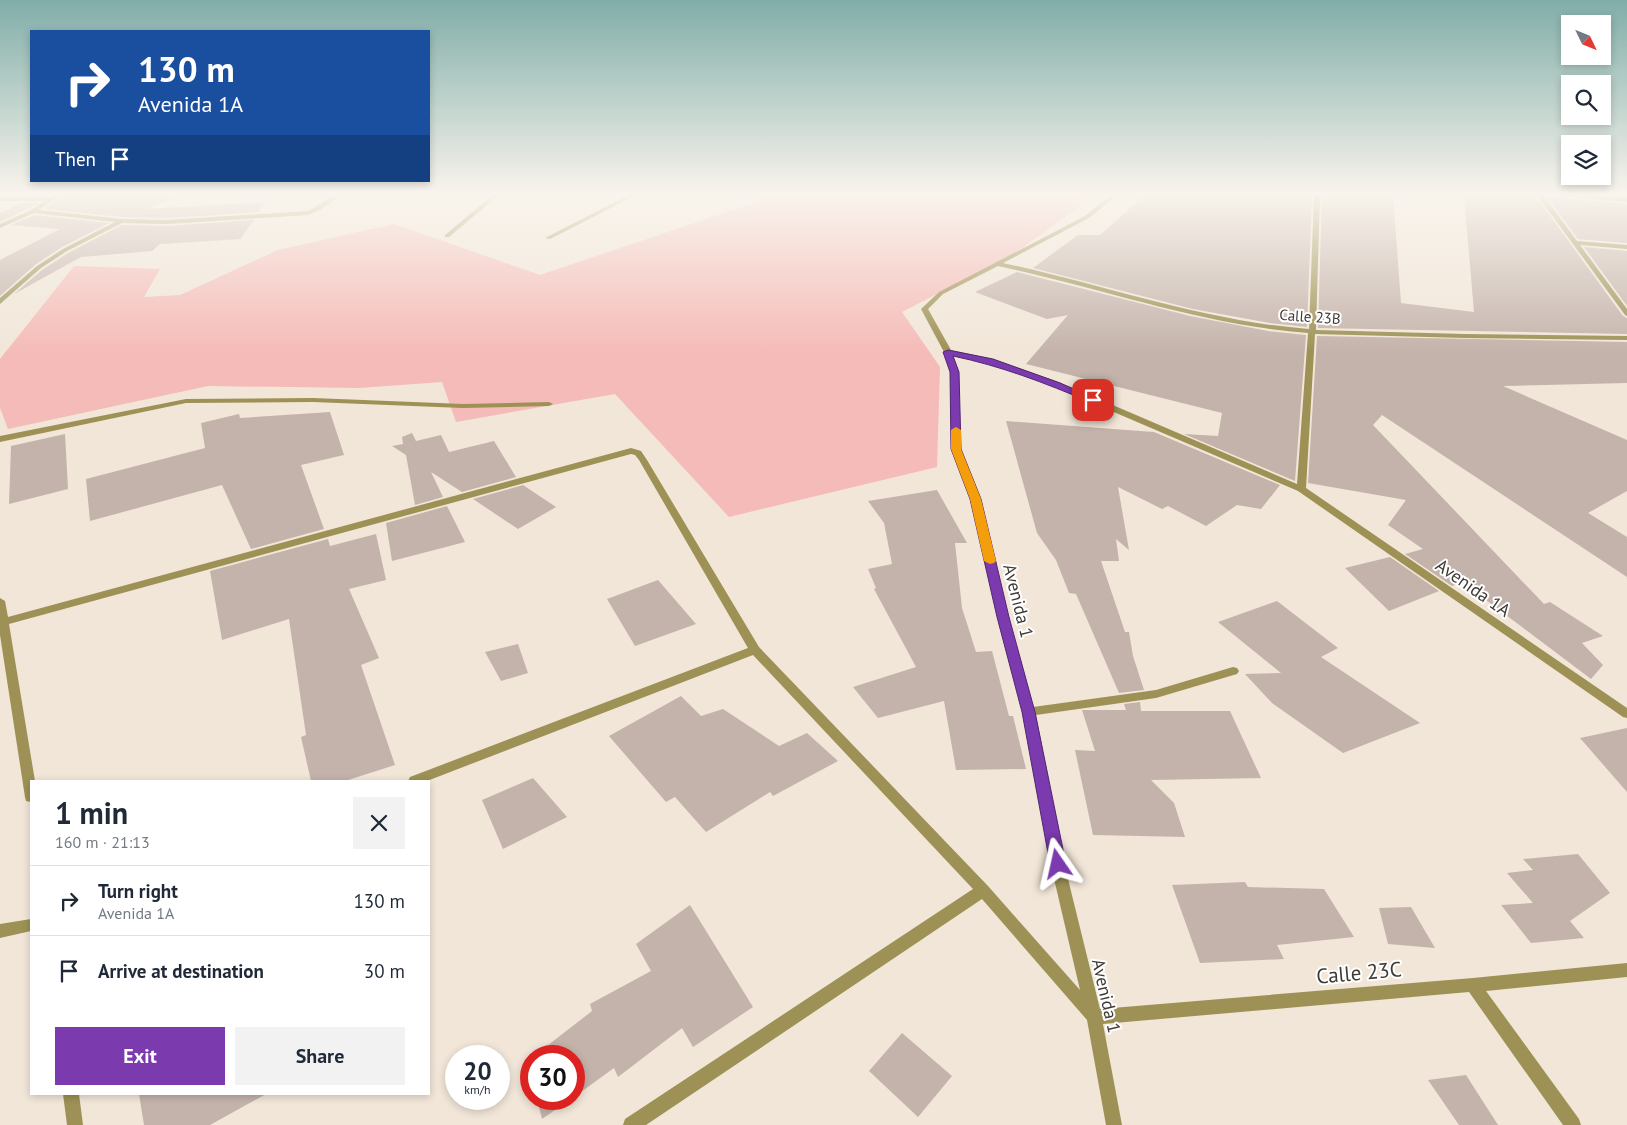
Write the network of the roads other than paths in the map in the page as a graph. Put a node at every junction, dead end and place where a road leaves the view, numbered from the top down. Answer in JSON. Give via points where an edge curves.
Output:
{"nodes":[{"id":1,"x":70,"y":248,"type":"edge"},
{"id":2,"x":1029,"y":248,"type":"edge"},
{"id":3,"x":1315,"y":248,"type":"edge"},
{"id":4,"x":1578,"y":248,"type":"edge"},
{"id":5,"x":998,"y":264,"type":"junction"},
{"id":6,"x":0,"y":302,"type":"edge"},
{"id":7,"x":1627,"y":314,"type":"edge"},
{"id":8,"x":1312,"y":332,"type":"junction"},
{"id":9,"x":1627,"y":338,"type":"edge"},
{"id":10,"x":948,"y":352,"type":"junction"},
{"id":11,"x":549,"y":404,"type":"dead end"},
{"id":12,"x":0,"y":439,"type":"edge"},
{"id":13,"x":1301,"y":489,"type":"junction"},
{"id":14,"x":0,"y":601,"type":"edge"},
{"id":15,"x":2,"y":622,"type":"edge"},
{"id":16,"x":755,"y":650,"type":"junction"},
{"id":17,"x":1233,"y":671,"type":"dead end"},
{"id":18,"x":1029,"y":712,"type":"junction"},
{"id":19,"x":1627,"y":714,"type":"edge"},
{"id":20,"x":417,"y":780,"type":"edge"},
{"id":21,"x":30,"y":791,"type":"edge"},
{"id":22,"x":983,"y":890,"type":"junction"},
{"id":23,"x":30,"y":925,"type":"edge"},
{"id":24,"x":0,"y":931,"type":"edge"},
{"id":25,"x":1627,"y":970,"type":"edge"},
{"id":26,"x":1473,"y":985,"type":"junction"},
{"id":27,"x":1094,"y":1016,"type":"junction"},
{"id":28,"x":71,"y":1095,"type":"edge"},
{"id":29,"x":75,"y":1125,"type":"edge"},
{"id":30,"x":631,"y":1125,"type":"edge"},
{"id":31,"x":1114,"y":1125,"type":"edge"},
{"id":32,"x":1573,"y":1125,"type":"edge"}],
"edges":[{"from":1,"to":6,"type":"street","via":[[39,267]]},
{"from":2,"to":5,"type":"street","name":"Avenida 1"},
{"from":3,"to":8,"type":"street"},
{"from":4,"to":7,"type":"street"},
{"from":5,"to":8,"type":"street","name":"Calle 23B","via":[[1045,273],[1200,316]]},
{"from":5,"to":10,"type":"street","name":"Avenida 1","via":[[941,293],[924,309]]},
{"from":8,"to":9,"type":"street","name":"Calle 23B"},
{"from":8,"to":13,"type":"street"},
{"from":10,"to":13,"type":"street","name":"Avenida 1A","via":[[990,361],[1056,384]]},
{"from":10,"to":18,"type":"street","name":"Avenida 1","via":[[955,372],[956,449],[975,499]]},
{"from":11,"to":12,"type":"street","via":[[463,406],[313,400],[186,401]]},
{"from":13,"to":19,"type":"street","name":"Avenida 1A"},
{"from":14,"to":15,"type":"street"},
{"from":15,"to":16,"type":"street","via":[[631,451],[638,453],[643,460]]},
{"from":15,"to":21,"type":"street"},
{"from":16,"to":20,"type":"street"},
{"from":16,"to":22,"type":"street"},
{"from":17,"to":18,"type":"street","via":[[1156,694]]},
{"from":18,"to":27,"type":"street","name":"Avenida 1","via":[[1062,884]]},
{"from":22,"to":27,"type":"street"},
{"from":22,"to":30,"type":"street"},
{"from":23,"to":24,"type":"street"},
{"from":25,"to":26,"type":"street","name":"Calle 23C"},
{"from":26,"to":27,"type":"street","name":"Calle 23C"},
{"from":26,"to":32,"type":"street"},
{"from":27,"to":31,"type":"street","name":"Avenida 1"},
{"from":28,"to":29,"type":"street"}]}
